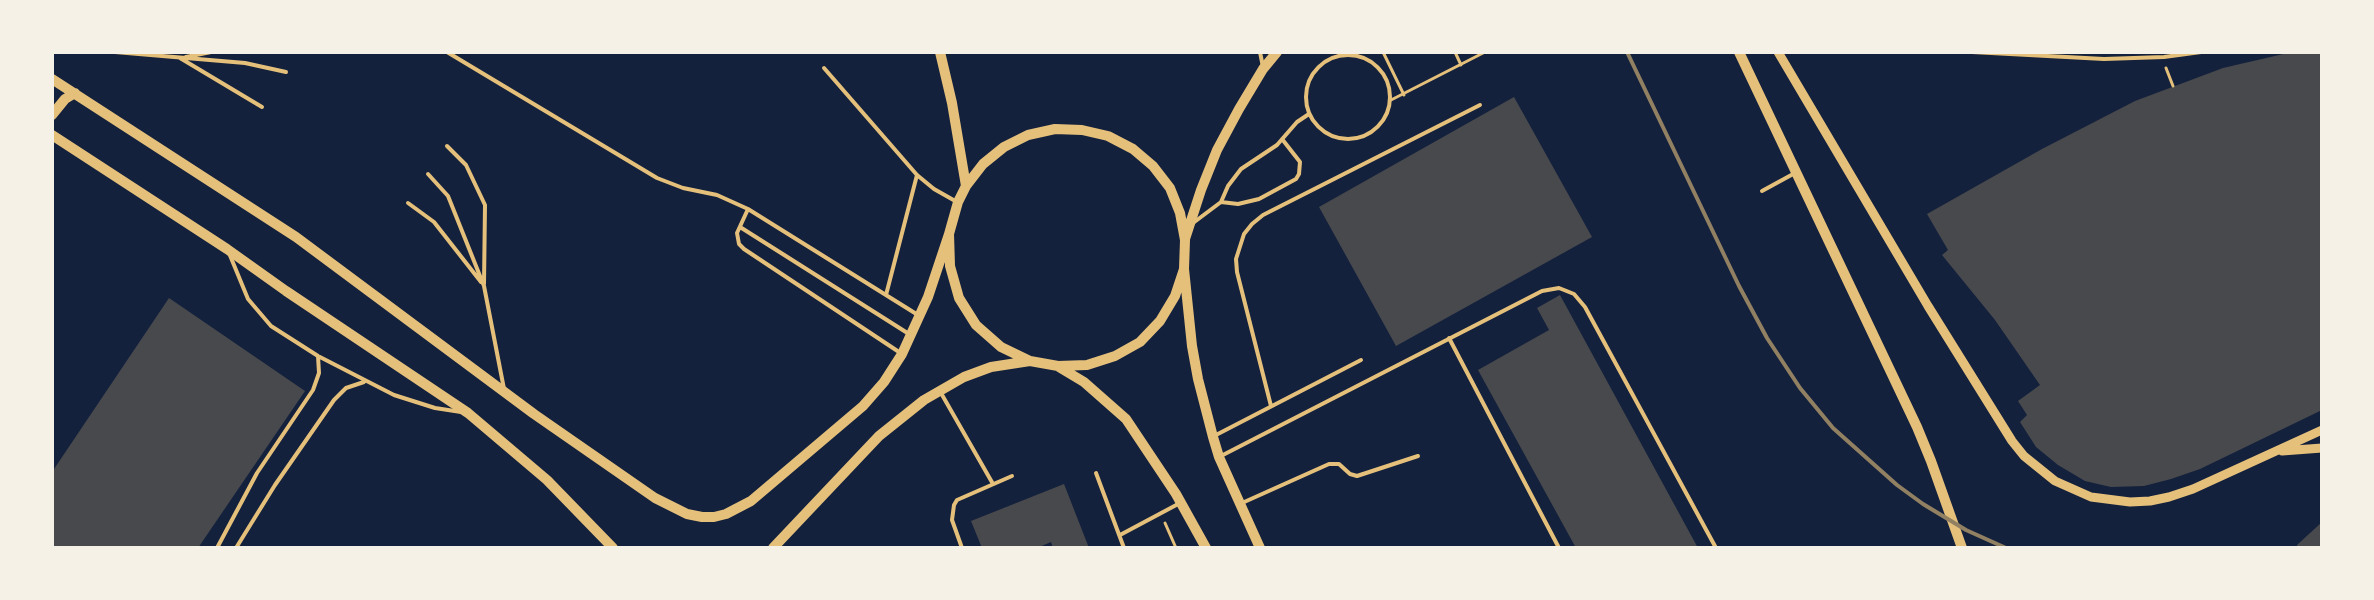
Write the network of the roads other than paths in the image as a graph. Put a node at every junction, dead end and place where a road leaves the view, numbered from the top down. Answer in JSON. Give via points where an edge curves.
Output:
{"nodes":[{"id":1,"x":115,"y":52,"type":"edge"},
{"id":2,"x":211,"y":52,"type":"edge"},
{"id":3,"x":447,"y":52,"type":"edge"},
{"id":4,"x":940,"y":52,"type":"edge"},
{"id":5,"x":1260,"y":52,"type":"edge"},
{"id":6,"x":1277,"y":52,"type":"edge"},
{"id":7,"x":1329,"y":52,"type":"edge"},
{"id":8,"x":1739,"y":52,"type":"edge"},
{"id":9,"x":1778,"y":52,"type":"edge"},
{"id":10,"x":1972,"y":52,"type":"edge"},
{"id":11,"x":2201,"y":52,"type":"edge"},
{"id":12,"x":179,"y":58,"type":"junction"},
{"id":13,"x":1329,"y":59,"type":"junction"},
{"id":14,"x":824,"y":68,"type":"dead end"},
{"id":15,"x":1263,"y":70,"type":"junction"},
{"id":16,"x":286,"y":72,"type":"dead end"},
{"id":17,"x":52,"y":79,"type":"edge"},
{"id":18,"x":75,"y":93,"type":"junction"},
{"id":19,"x":1480,"y":105,"type":"dead end"},
{"id":20,"x":262,"y":107,"type":"dead end"},
{"id":21,"x":1309,"y":114,"type":"junction"},
{"id":22,"x":52,"y":115,"type":"edge"},
{"id":23,"x":52,"y":135,"type":"edge"},
{"id":24,"x":1282,"y":139,"type":"junction"},
{"id":25,"x":447,"y":146,"type":"dead end"},
{"id":26,"x":1795,"y":173,"type":"junction"},
{"id":27,"x":428,"y":174,"type":"dead end"},
{"id":28,"x":917,"y":175,"type":"junction"},
{"id":29,"x":966,"y":186,"type":"junction"},
{"id":30,"x":1762,"y":191,"type":"dead end"},
{"id":31,"x":958,"y":202,"type":"junction"},
{"id":32,"x":1221,"y":202,"type":"junction"},
{"id":33,"x":408,"y":203,"type":"dead end"},
{"id":34,"x":748,"y":209,"type":"junction"},
{"id":35,"x":1190,"y":225,"type":"junction"},
{"id":36,"x":740,"y":227,"type":"junction"},
{"id":37,"x":949,"y":234,"type":"junction"},
{"id":38,"x":1185,"y":240,"type":"junction"},
{"id":39,"x":227,"y":249,"type":"junction"},
{"id":40,"x":1184,"y":268,"type":"junction"},
{"id":41,"x":484,"y":286,"type":"junction"},
{"id":42,"x":886,"y":295,"type":"junction"},
{"id":43,"x":920,"y":316,"type":"junction"},
{"id":44,"x":911,"y":334,"type":"junction"},
{"id":45,"x":1449,"y":338,"type":"junction"},
{"id":46,"x":902,"y":354,"type":"junction"},
{"id":47,"x":318,"y":356,"type":"junction"},
{"id":48,"x":1361,"y":360,"type":"dead end"},
{"id":49,"x":1030,"y":361,"type":"junction"},
{"id":50,"x":1058,"y":366,"type":"junction"},
{"id":51,"x":364,"y":382,"type":"junction"},
{"id":52,"x":940,"y":390,"type":"junction"},
{"id":53,"x":504,"y":391,"type":"junction"},
{"id":54,"x":1271,"y":406,"type":"junction"},
{"id":55,"x":468,"y":413,"type":"junction"},
{"id":56,"x":2322,"y":430,"type":"edge"},
{"id":57,"x":1212,"y":437,"type":"junction"},
{"id":58,"x":2322,"y":448,"type":"edge"},
{"id":59,"x":2274,"y":451,"type":"junction"},
{"id":60,"x":1418,"y":456,"type":"dead end"},
{"id":61,"x":1219,"y":457,"type":"junction"},
{"id":62,"x":1096,"y":473,"type":"dead end"},
{"id":63,"x":1012,"y":476,"type":"dead end"},
{"id":64,"x":993,"y":484,"type":"junction"},
{"id":65,"x":1181,"y":503,"type":"junction"},
{"id":66,"x":1240,"y":503,"type":"junction"},
{"id":67,"x":1120,"y":535,"type":"junction"},
{"id":68,"x":217,"y":548,"type":"edge"},
{"id":69,"x":236,"y":548,"type":"edge"},
{"id":70,"x":613,"y":548,"type":"edge"},
{"id":71,"x":774,"y":548,"type":"edge"},
{"id":72,"x":962,"y":548,"type":"edge"},
{"id":73,"x":1124,"y":548,"type":"edge"},
{"id":74,"x":1206,"y":548,"type":"edge"},
{"id":75,"x":1260,"y":548,"type":"edge"},
{"id":76,"x":1559,"y":548,"type":"edge"},
{"id":77,"x":1716,"y":548,"type":"edge"},
{"id":78,"x":1962,"y":548,"type":"edge"}],
"edges":[{"from":1,"to":12,"type":"lane"},
{"from":2,"to":12,"type":"lane"},
{"from":3,"to":34,"type":"lane","via":[[657,178],[683,188],[717,195]]},
{"from":4,"to":29,"type":"main road"},
{"from":5,"to":15,"type":"lane"},
{"from":6,"to":15,"type":"main road"},
{"from":7,"to":13,"type":"lane"},
{"from":8,"to":26,"type":"main road"},
{"from":9,"to":59,"type":"street","via":[[2012,441],[2039,470],[2091,497],[2150,501],[2193,489]]},
{"from":10,"to":11,"type":"lane","via":[[2067,58],[2137,58]]},
{"from":12,"to":16,"type":"lane","via":[[262,66]]},
{"from":12,"to":20,"type":"lane"},
{"from":13,"to":21,"type":"lane","via":[[1308,82]]},
{"from":13,"to":21,"type":"lane","via":[[1348,54],[1376,65],[1388,81],[1390,100],[1384,120],[1370,134],[1350,140],[1330,136]]},
{"from":14,"to":28,"type":"lane"},
{"from":15,"to":35,"type":"main road","via":[[1217,150]]},
{"from":17,"to":18,"type":"main road"},
{"from":18,"to":22,"type":"main road","via":[[64,99]]},
{"from":18,"to":53,"type":"main road","via":[[296,237]]},
{"from":19,"to":54,"type":"lane","via":[[1263,215],[1244,234],[1237,252],[1237,272]]},
{"from":21,"to":24,"type":"lane"},
{"from":23,"to":39,"type":"main road"},
{"from":24,"to":32,"type":"lane","via":[[1241,169]]},
{"from":24,"to":32,"type":"lane","via":[[1300,162],[1296,179],[1258,199],[1238,204]]},
{"from":25,"to":41,"type":"lane","via":[[466,165],[485,204]]},
{"from":26,"to":30,"type":"lane"},
{"from":26,"to":78,"type":"main road","via":[[1917,427]]},
{"from":27,"to":41,"type":"lane","via":[[448,196]]},
{"from":28,"to":31,"type":"lane"},
{"from":28,"to":42,"type":"lane"},
{"from":29,"to":31,"type":"main road"},
{"from":29,"to":38,"type":"main road","via":[[990,158],[1028,135],[1055,129],[1082,130],[1108,136],[1133,148],[1170,188],[1180,213]]},
{"from":31,"to":37,"type":"main road"},
{"from":32,"to":35,"type":"lane"},
{"from":33,"to":41,"type":"lane","via":[[434,222]]},
{"from":34,"to":36,"type":"lane"},
{"from":34,"to":42,"type":"lane"},
{"from":35,"to":38,"type":"main road"},
{"from":36,"to":44,"type":"lane"},
{"from":36,"to":46,"type":"lane","via":[[737,238],[744,249]]},
{"from":37,"to":43,"type":"main road"},
{"from":37,"to":49,"type":"main road","via":[[950,266],[959,298],[976,325],[1001,347]]},
{"from":38,"to":40,"type":"main road"},
{"from":39,"to":47,"type":"lane","via":[[241,284],[258,313],[271,326]]},
{"from":39,"to":55,"type":"main road"},
{"from":40,"to":50,"type":"main road","via":[[1175,296],[1165,313],[1140,342],[1115,356],[1087,365]]},
{"from":40,"to":57,"type":"main road","via":[[1198,379]]},
{"from":41,"to":53,"type":"lane"},
{"from":42,"to":43,"type":"lane"},
{"from":43,"to":44,"type":"main road"},
{"from":44,"to":46,"type":"main road"},
{"from":45,"to":61,"type":"lane"},
{"from":45,"to":76,"type":"lane"},
{"from":45,"to":77,"type":"lane","via":[[1542,291],[1558,288],[1574,294],[1585,307]]},
{"from":46,"to":53,"type":"main road","via":[[884,382],[841,426],[751,501],[714,517],[687,514],[655,498]]},
{"from":47,"to":51,"type":"lane"},
{"from":47,"to":68,"type":"lane","via":[[319,373],[313,390],[257,473]]},
{"from":48,"to":54,"type":"lane"},
{"from":49,"to":50,"type":"main road"},
{"from":49,"to":52,"type":"main road","via":[[991,367]]},
{"from":50,"to":65,"type":"main road","via":[[1084,382],[1126,419]]},
{"from":51,"to":55,"type":"lane","via":[[413,402]]},
{"from":51,"to":69,"type":"lane","via":[[346,388],[334,400]]},
{"from":52,"to":64,"type":"lane"},
{"from":52,"to":71,"type":"main road","via":[[879,436]]},
{"from":54,"to":57,"type":"lane"},
{"from":55,"to":70,"type":"main road","via":[[546,480]]},
{"from":56,"to":59,"type":"street"},
{"from":57,"to":61,"type":"main road"},
{"from":58,"to":59,"type":"street"},
{"from":60,"to":66,"type":"lane","via":[[1357,476],[1339,464],[1330,464]]},
{"from":61,"to":66,"type":"main road"},
{"from":62,"to":67,"type":"lane"},
{"from":63,"to":64,"type":"lane"},
{"from":64,"to":72,"type":"lane","via":[[958,500],[954,505],[952,520]]},
{"from":65,"to":67,"type":"lane"},
{"from":65,"to":74,"type":"main road"},
{"from":66,"to":75,"type":"main road"},
{"from":67,"to":73,"type":"lane"}]}
